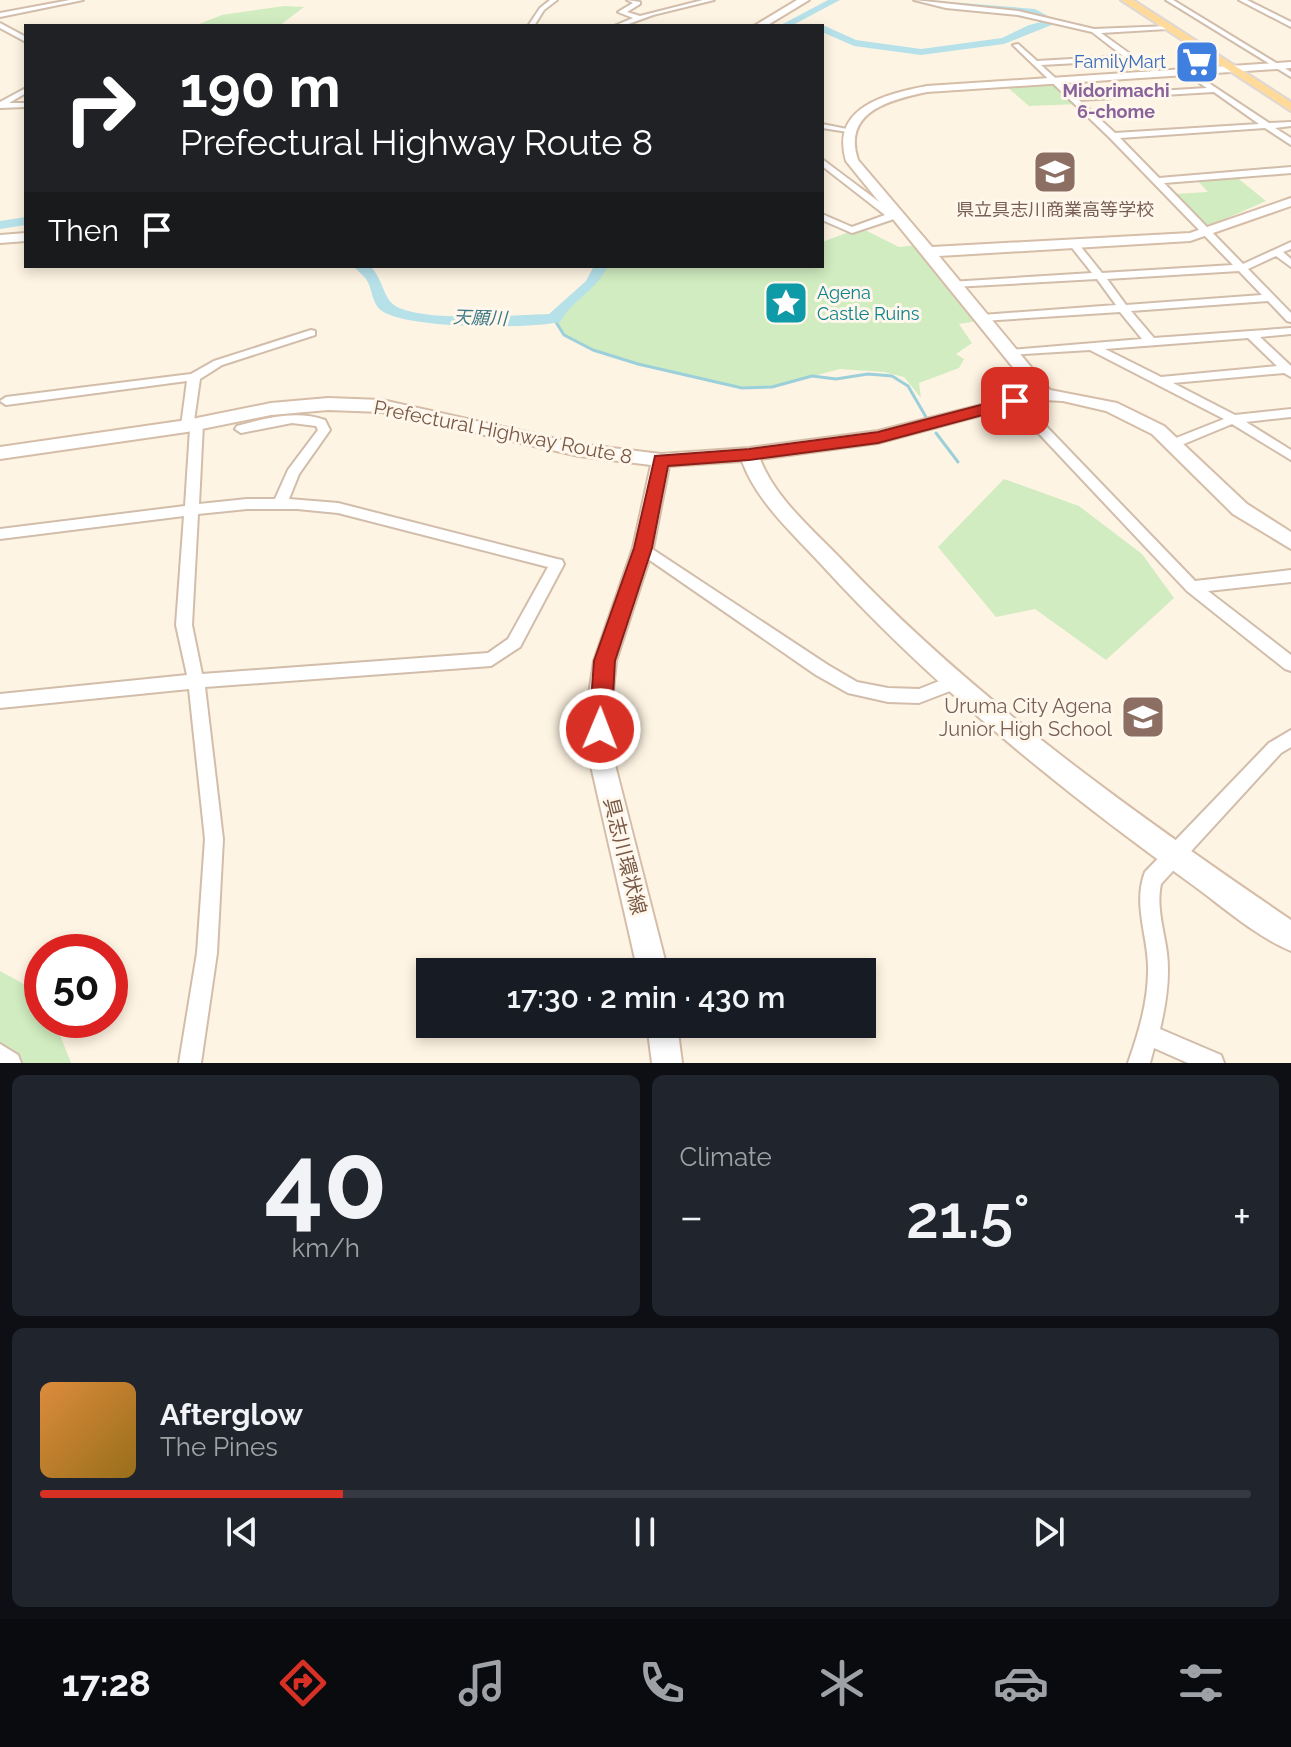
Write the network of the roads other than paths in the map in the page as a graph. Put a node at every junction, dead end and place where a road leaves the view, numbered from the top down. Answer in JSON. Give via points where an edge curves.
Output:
{"nodes":[{"id":1,"x":80,"y":0,"type":"edge"},
{"id":2,"x":554,"y":0,"type":"edge"},
{"id":3,"x":630,"y":0,"type":"edge"},
{"id":4,"x":711,"y":0,"type":"edge"},
{"id":5,"x":804,"y":0,"type":"edge"},
{"id":6,"x":917,"y":0,"type":"edge"},
{"id":7,"x":1126,"y":0,"type":"edge"},
{"id":8,"x":1169,"y":0,"type":"edge"},
{"id":9,"x":1242,"y":0,"type":"edge"},
{"id":10,"x":0,"y":15,"type":"edge"},
{"id":11,"x":640,"y":18,"type":"junction"},
{"id":12,"x":532,"y":24,"type":"edge"},
{"id":13,"x":623,"y":24,"type":"edge"},
{"id":14,"x":762,"y":24,"type":"edge"},
{"id":15,"x":0,"y":25,"type":"edge"},
{"id":16,"x":1291,"y":25,"type":"edge"},
{"id":17,"x":1167,"y":27,"type":"junction"},
{"id":18,"x":1094,"y":31,"type":"junction"},
{"id":19,"x":24,"y":39,"type":"edge"},
{"id":20,"x":1016,"y":45,"type":"dead end"},
{"id":21,"x":1037,"y":63,"type":"junction"},
{"id":22,"x":1291,"y":65,"type":"edge"},
{"id":23,"x":1277,"y":67,"type":"junction"},
{"id":24,"x":1233,"y":69,"type":"junction"},
{"id":25,"x":1189,"y":72,"type":"junction"},
{"id":26,"x":1291,"y":75,"type":"edge"},
{"id":27,"x":1055,"y":80,"type":"junction"},
{"id":28,"x":1215,"y":90,"type":"junction"},
{"id":29,"x":24,"y":91,"type":"edge"},
{"id":30,"x":1075,"y":98,"type":"junction"},
{"id":31,"x":0,"y":105,"type":"edge"},
{"id":32,"x":24,"y":105,"type":"edge"},
{"id":33,"x":1291,"y":107,"type":"edge"},
{"id":34,"x":1291,"y":124,"type":"edge"},
{"id":35,"x":824,"y":126,"type":"edge"},
{"id":36,"x":1267,"y":126,"type":"junction"},
{"id":37,"x":848,"y":130,"type":"junction"},
{"id":38,"x":1113,"y":136,"type":"junction"},
{"id":39,"x":1291,"y":142,"type":"edge"},
{"id":40,"x":824,"y":163,"type":"edge"},
{"id":41,"x":1291,"y":170,"type":"edge"},
{"id":42,"x":1157,"y":181,"type":"junction"},
{"id":43,"x":1291,"y":202,"type":"edge"},
{"id":44,"x":895,"y":216,"type":"junction"},
{"id":45,"x":824,"y":218,"type":"edge"},
{"id":46,"x":1206,"y":234,"type":"junction"},
{"id":47,"x":24,"y":237,"type":"edge"},
{"id":48,"x":0,"y":239,"type":"edge"},
{"id":49,"x":1074,"y":244,"type":"junction"},
{"id":50,"x":1291,"y":245,"type":"edge"},
{"id":51,"x":927,"y":252,"type":"junction"},
{"id":52,"x":1277,"y":252,"type":"junction"},
{"id":53,"x":1291,"y":264,"type":"edge"},
{"id":54,"x":1242,"y":268,"type":"junction"},
{"id":55,"x":1101,"y":277,"type":"junction"},
{"id":56,"x":954,"y":284,"type":"junction"},
{"id":57,"x":1269,"y":298,"type":"junction"},
{"id":58,"x":1120,"y":308,"type":"junction"},
{"id":59,"x":982,"y":318,"type":"junction"},
{"id":60,"x":1291,"y":319,"type":"edge"},
{"id":61,"x":1291,"y":331,"type":"edge"},
{"id":62,"x":311,"y":333,"type":"dead end"},
{"id":63,"x":1251,"y":334,"type":"junction"},
{"id":64,"x":1150,"y":341,"type":"junction"},
{"id":65,"x":1092,"y":347,"type":"junction"},
{"id":66,"x":1010,"y":353,"type":"junction"},
{"id":67,"x":1289,"y":371,"type":"edge"},
{"id":68,"x":194,"y":377,"type":"junction"},
{"id":69,"x":1159,"y":381,"type":"junction"},
{"id":70,"x":1043,"y":395,"type":"junction"},
{"id":71,"x":6,"y":401,"type":"dead end"},
{"id":72,"x":1015,"y":401,"type":"junction"},
{"id":73,"x":1291,"y":413,"type":"edge"},
{"id":74,"x":1234,"y":419,"type":"junction"},
{"id":75,"x":192,"y":425,"type":"junction"},
{"id":76,"x":241,"y":429,"type":"dead end"},
{"id":77,"x":1175,"y":443,"type":"junction"},
{"id":78,"x":0,"y":453,"type":"edge"},
{"id":79,"x":749,"y":454,"type":"junction"},
{"id":80,"x":1291,"y":456,"type":"edge"},
{"id":81,"x":661,"y":460,"type":"junction"},
{"id":82,"x":280,"y":504,"type":"junction"},
{"id":83,"x":191,"y":510,"type":"junction"},
{"id":84,"x":0,"y":534,"type":"edge"},
{"id":85,"x":1290,"y":543,"type":"edge"},
{"id":86,"x":643,"y":548,"type":"junction"},
{"id":87,"x":1291,"y":576,"type":"edge"},
{"id":88,"x":1192,"y":587,"type":"junction"},
{"id":89,"x":1291,"y":664,"type":"edge"},
{"id":90,"x":196,"y":681,"type":"junction"},
{"id":91,"x":952,"y":683,"type":"junction"},
{"id":92,"x":0,"y":701,"type":"edge"},
{"id":93,"x":1291,"y":738,"type":"edge"},
{"id":94,"x":1172,"y":855,"type":"junction"},
{"id":95,"x":1291,"y":937,"type":"edge"},
{"id":96,"x":650,"y":958,"type":"edge"},
{"id":97,"x":1149,"y":1035,"type":"junction"},
{"id":98,"x":664,"y":1038,"type":"edge"},
{"id":99,"x":0,"y":1055,"type":"edge"},
{"id":100,"x":10,"y":1063,"type":"edge"},
{"id":101,"x":190,"y":1063,"type":"edge"},
{"id":102,"x":667,"y":1063,"type":"edge"},
{"id":103,"x":1139,"y":1063,"type":"edge"},
{"id":104,"x":1213,"y":1063,"type":"edge"}],
"edges":[{"from":1,"to":10,"type":"street"},
{"from":2,"to":12,"type":"street"},
{"from":3,"to":11,"type":"street","via":[[638,3],[621,12]]},
{"from":4,"to":11,"type":"street"},
{"from":5,"to":14,"type":"street"},
{"from":6,"to":18,"type":"street"},
{"from":7,"to":17,"type":"main road"},
{"from":8,"to":23,"type":"street"},
{"from":9,"to":16,"type":"street"},
{"from":11,"to":13,"type":"street"},
{"from":15,"to":19,"type":"street"},
{"from":17,"to":18,"type":"street"},
{"from":17,"to":24,"type":"main road"},
{"from":18,"to":21,"type":"street","via":[[1130,58]]},
{"from":20,"to":21,"type":"street"},
{"from":21,"to":27,"type":"street"},
{"from":22,"to":23,"type":"street"},
{"from":23,"to":24,"type":"street"},
{"from":23,"to":26,"type":"street"},
{"from":24,"to":25,"type":"street"},
{"from":24,"to":33,"type":"main road"},
{"from":25,"to":27,"type":"street"},
{"from":25,"to":28,"type":"street"},
{"from":27,"to":30,"type":"street"},
{"from":27,"to":37,"type":"street","via":[[906,93],[872,106]]},
{"from":28,"to":30,"type":"street"},
{"from":28,"to":36,"type":"street"},
{"from":29,"to":31,"type":"street"},
{"from":30,"to":38,"type":"street"},
{"from":31,"to":32,"type":"street"},
{"from":34,"to":36,"type":"street"},
{"from":35,"to":37,"type":"street"},
{"from":36,"to":38,"type":"street"},
{"from":36,"to":39,"type":"street"},
{"from":37,"to":44,"type":"street","via":[[852,161]]},
{"from":38,"to":42,"type":"street"},
{"from":40,"to":44,"type":"street"},
{"from":41,"to":42,"type":"street"},
{"from":42,"to":46,"type":"street"},
{"from":43,"to":46,"type":"street"},
{"from":44,"to":45,"type":"street","via":[[852,230]]},
{"from":44,"to":51,"type":"street"},
{"from":46,"to":49,"type":"street"},
{"from":46,"to":54,"type":"street"},
{"from":47,"to":48,"type":"street"},
{"from":49,"to":51,"type":"street"},
{"from":49,"to":55,"type":"street"},
{"from":50,"to":52,"type":"street"},
{"from":51,"to":56,"type":"street"},
{"from":52,"to":53,"type":"street"},
{"from":52,"to":54,"type":"street"},
{"from":54,"to":55,"type":"street"},
{"from":54,"to":57,"type":"street"},
{"from":55,"to":56,"type":"street"},
{"from":55,"to":58,"type":"street"},
{"from":56,"to":59,"type":"street"},
{"from":57,"to":58,"type":"street"},
{"from":57,"to":60,"type":"street"},
{"from":58,"to":59,"type":"street"},
{"from":58,"to":64,"type":"street"},
{"from":59,"to":66,"type":"street"},
{"from":61,"to":63,"type":"street"},
{"from":62,"to":68,"type":"street","via":[[218,363]]},
{"from":63,"to":64,"type":"street"},
{"from":63,"to":67,"type":"street"},
{"from":64,"to":65,"type":"street"},
{"from":65,"to":66,"type":"street"},
{"from":65,"to":69,"type":"street"},
{"from":66,"to":70,"type":"street"},
{"from":67,"to":69,"type":"street"},
{"from":68,"to":71,"type":"street"},
{"from":68,"to":75,"type":"street"},
{"from":69,"to":74,"type":"street"},
{"from":70,"to":72,"type":"street","name":"Prefectural Highway Route 8"},
{"from":70,"to":77,"type":"street","name":"Prefectural Highway Route 8","via":[[1111,407],[1145,421]]},
{"from":72,"to":79,"type":"street","name":"Prefectural Highway Route 8","via":[[878,437]]},
{"from":72,"to":88,"type":"street"},
{"from":73,"to":74,"type":"street"},
{"from":74,"to":77,"type":"street"},
{"from":74,"to":80,"type":"street"},
{"from":75,"to":78,"type":"street","name":"Prefectural Highway Route 8"},
{"from":75,"to":81,"type":"street","name":"Prefectural Highway Route 8","via":[[294,406],[382,406],[579,450]]},
{"from":75,"to":83,"type":"street"},
{"from":76,"to":82,"type":"street","via":[[296,419],[321,423],[324,430],[293,473]]},
{"from":77,"to":85,"type":"street","name":"Prefectural Highway Route 8","via":[[1240,509]]},
{"from":79,"to":81,"type":"street","name":"Prefectural Highway Route 8"},
{"from":79,"to":91,"type":"street","via":[[756,473],[787,514],[858,594]]},
{"from":81,"to":86,"type":"street","name":"具志川環状線"},
{"from":82,"to":83,"type":"street"},
{"from":82,"to":90,"type":"street","via":[[338,508],[557,564],[514,643],[491,659]]},
{"from":83,"to":84,"type":"street"},
{"from":83,"to":90,"type":"street","via":[[184,625]]},
{"from":86,"to":91,"type":"street","via":[[854,688],[919,696]]},
{"from":86,"to":96,"type":"street","name":"具志川環状線","via":[[605,661],[600,701],[601,757]]},
{"from":87,"to":88,"type":"street"},
{"from":88,"to":89,"type":"street"},
{"from":90,"to":92,"type":"street"},
{"from":90,"to":101,"type":"street","via":[[214,839],[207,953]]},
{"from":91,"to":94,"type":"street","via":[[1028,749]]},
{"from":93,"to":94,"type":"street","via":[[1275,748]]},
{"from":94,"to":95,"type":"street"},
{"from":94,"to":97,"type":"street","via":[[1152,879],[1147,898],[1158,966]]},
{"from":97,"to":103,"type":"street"},
{"from":97,"to":104,"type":"street"},
{"from":98,"to":102,"type":"street"},
{"from":99,"to":100,"type":"street"}]}
